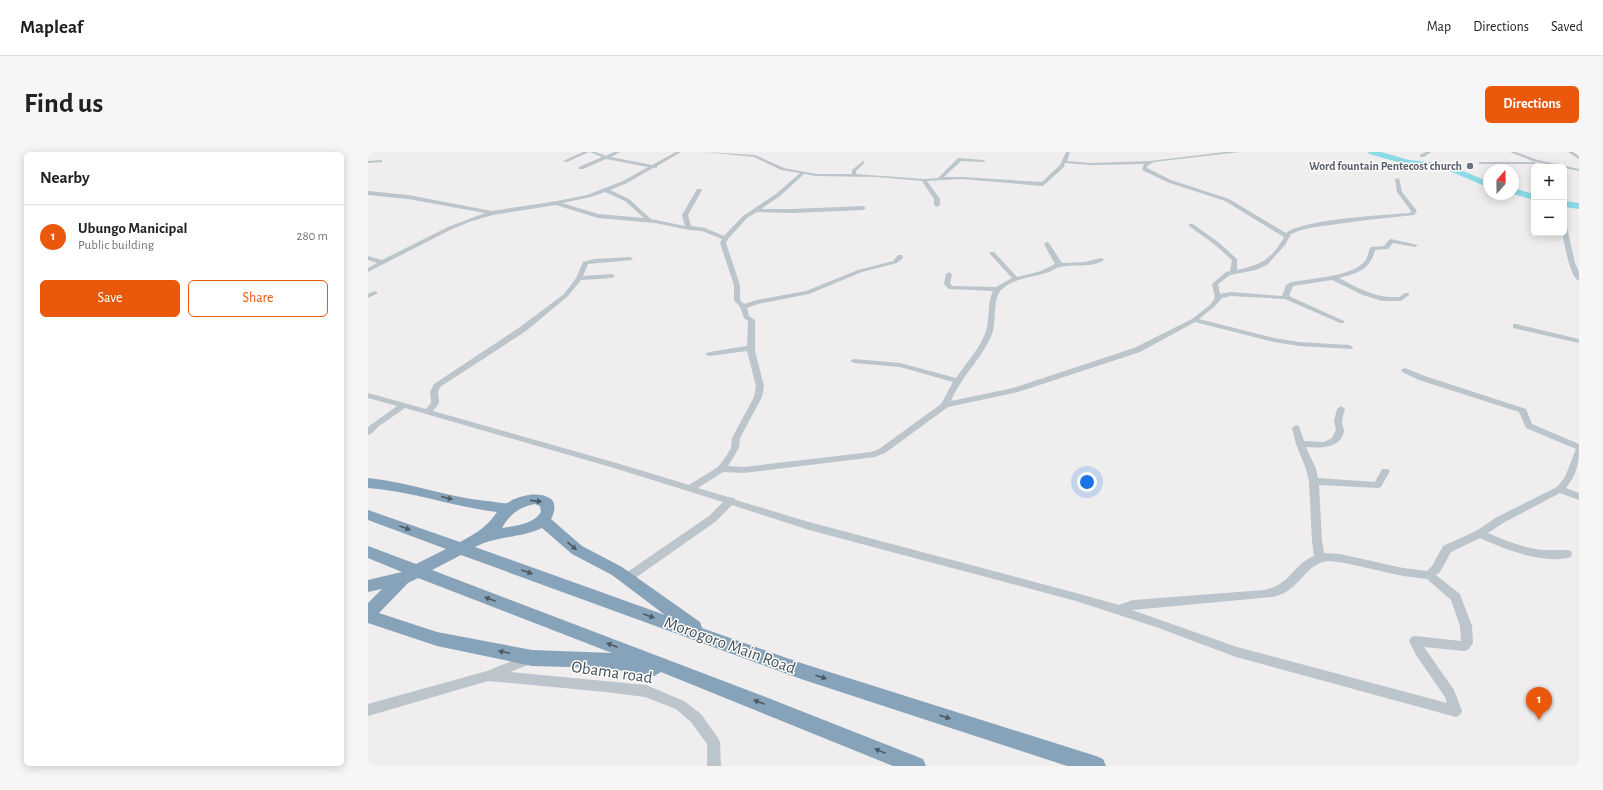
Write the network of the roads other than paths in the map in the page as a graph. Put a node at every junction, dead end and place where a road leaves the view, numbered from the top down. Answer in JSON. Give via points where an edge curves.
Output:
{"nodes":[{"id":1,"x":587,"y":152,"type":"edge"},
{"id":2,"x":592,"y":152,"type":"edge"},
{"id":3,"x":618,"y":152,"type":"edge"},
{"id":4,"x":679,"y":152,"type":"edge"},
{"id":5,"x":706,"y":152,"type":"edge"},
{"id":6,"x":1068,"y":152,"type":"edge"},
{"id":7,"x":1238,"y":152,"type":"edge"},
{"id":8,"x":1429,"y":152,"type":"edge"},
{"id":9,"x":1512,"y":152,"type":"edge"},
{"id":10,"x":1570,"y":152,"type":"edge"},
{"id":11,"x":1422,"y":156,"type":"dead end"},
{"id":12,"x":605,"y":157,"type":"junction"},
{"id":13,"x":1579,"y":158,"type":"edge"},
{"id":14,"x":380,"y":161,"type":"dead end"},
{"id":15,"x":565,"y":161,"type":"dead end"},
{"id":16,"x":983,"y":161,"type":"dead end"},
{"id":17,"x":368,"y":162,"type":"edge"},
{"id":18,"x":863,"y":162,"type":"dead end"},
{"id":19,"x":1065,"y":162,"type":"junction"},
{"id":20,"x":1150,"y":162,"type":"junction"},
{"id":21,"x":1480,"y":163,"type":"dead end"},
{"id":22,"x":1544,"y":164,"type":"edge"},
{"id":23,"x":655,"y":167,"type":"junction"},
{"id":24,"x":581,"y":168,"type":"dead end"},
{"id":25,"x":1567,"y":168,"type":"edge"},
{"id":26,"x":1579,"y":170,"type":"edge"},
{"id":27,"x":802,"y":174,"type":"junction"},
{"id":28,"x":854,"y":176,"type":"junction"},
{"id":29,"x":1397,"y":179,"type":"dead end"},
{"id":30,"x":924,"y":180,"type":"junction"},
{"id":31,"x":939,"y":180,"type":"junction"},
{"id":32,"x":606,"y":190,"type":"junction"},
{"id":33,"x":699,"y":190,"type":"dead end"},
{"id":34,"x":368,"y":192,"type":"edge"},
{"id":35,"x":557,"y":203,"type":"junction"},
{"id":36,"x":937,"y":205,"type":"dead end"},
{"id":37,"x":863,"y":208,"type":"dead end"},
{"id":38,"x":756,"y":210,"type":"junction"},
{"id":39,"x":492,"y":213,"type":"junction"},
{"id":40,"x":649,"y":220,"type":"junction"},
{"id":41,"x":1191,"y":226,"type":"dead end"},
{"id":42,"x":689,"y":228,"type":"junction"},
{"id":43,"x":1287,"y":236,"type":"junction"},
{"id":44,"x":1566,"y":236,"type":"edge"},
{"id":45,"x":725,"y":238,"type":"junction"},
{"id":46,"x":1046,"y":244,"type":"dead end"},
{"id":47,"x":1415,"y":245,"type":"dead end"},
{"id":48,"x":992,"y":253,"type":"dead end"},
{"id":49,"x":900,"y":256,"type":"dead end"},
{"id":50,"x":368,"y":258,"type":"edge"},
{"id":51,"x":630,"y":259,"type":"dead end"},
{"id":52,"x":1101,"y":260,"type":"dead end"},
{"id":53,"x":382,"y":262,"type":"junction"},
{"id":54,"x":1058,"y":265,"type":"junction"},
{"id":55,"x":368,"y":270,"type":"edge"},
{"id":56,"x":1233,"y":272,"type":"junction"},
{"id":57,"x":949,"y":274,"type":"dead end"},
{"id":58,"x":612,"y":276,"type":"dead end"},
{"id":59,"x":579,"y":278,"type":"junction"},
{"id":60,"x":1015,"y":278,"type":"junction"},
{"id":61,"x":1332,"y":278,"type":"junction"},
{"id":62,"x":1579,"y":279,"type":"edge"},
{"id":63,"x":998,"y":289,"type":"junction"},
{"id":64,"x":375,"y":293,"type":"dead end"},
{"id":65,"x":1407,"y":294,"type":"dead end"},
{"id":66,"x":368,"y":296,"type":"edge"},
{"id":67,"x":1285,"y":297,"type":"junction"},
{"id":68,"x":1218,"y":298,"type":"junction"},
{"id":69,"x":743,"y":307,"type":"junction"},
{"id":70,"x":1194,"y":320,"type":"junction"},
{"id":71,"x":1342,"y":322,"type":"dead end"},
{"id":72,"x":1516,"y":326,"type":"dead end"},
{"id":73,"x":1579,"y":341,"type":"edge"},
{"id":74,"x":1349,"y":347,"type":"dead end"},
{"id":75,"x":751,"y":348,"type":"junction"},
{"id":76,"x":709,"y":354,"type":"dead end"},
{"id":77,"x":854,"y":361,"type":"dead end"},
{"id":78,"x":1405,"y":370,"type":"dead end"},
{"id":79,"x":958,"y":381,"type":"junction"},
{"id":80,"x":368,"y":395,"type":"edge"},
{"id":81,"x":404,"y":405,"type":"junction"},
{"id":82,"x":945,"y":405,"type":"junction"},
{"id":83,"x":1341,"y":409,"type":"dead end"},
{"id":84,"x":428,"y":412,"type":"junction"},
{"id":85,"x":1296,"y":428,"type":"dead end"},
{"id":86,"x":368,"y":432,"type":"edge"},
{"id":87,"x":1300,"y":444,"type":"junction"},
{"id":88,"x":1579,"y":447,"type":"edge"},
{"id":89,"x":1579,"y":451,"type":"edge"},
{"id":90,"x":721,"y":469,"type":"junction"},
{"id":91,"x":1385,"y":471,"type":"dead end"},
{"id":92,"x":1314,"y":481,"type":"junction"},
{"id":93,"x":368,"y":483,"type":"edge"},
{"id":94,"x":691,"y":488,"type":"junction"},
{"id":95,"x":1560,"y":489,"type":"junction"},
{"id":96,"x":1579,"y":497,"type":"edge"},
{"id":97,"x":731,"y":500,"type":"junction"},
{"id":98,"x":509,"y":508,"type":"junction"},
{"id":99,"x":368,"y":515,"type":"edge"},
{"id":100,"x":543,"y":519,"type":"junction"},
{"id":101,"x":1480,"y":534,"type":"junction"},
{"id":102,"x":484,"y":536,"type":"junction"},
{"id":103,"x":368,"y":552,"type":"edge"},
{"id":104,"x":1567,"y":554,"type":"dead end"},
{"id":105,"x":1320,"y":558,"type":"junction"},
{"id":106,"x":1429,"y":575,"type":"junction"},
{"id":107,"x":627,"y":578,"type":"junction"},
{"id":108,"x":402,"y":579,"type":"junction"},
{"id":109,"x":368,"y":586,"type":"edge"},
{"id":110,"x":1119,"y":610,"type":"junction"},
{"id":111,"x":368,"y":612,"type":"edge"},
{"id":112,"x":368,"y":616,"type":"edge"},
{"id":113,"x":705,"y":636,"type":"junction"},
{"id":114,"x":532,"y":658,"type":"junction"},
{"id":115,"x":682,"y":672,"type":"junction"},
{"id":116,"x":488,"y":676,"type":"junction"},
{"id":117,"x":368,"y":710,"type":"edge"},
{"id":118,"x":714,"y":766,"type":"edge"},
{"id":119,"x":916,"y":766,"type":"edge"},
{"id":120,"x":1096,"y":766,"type":"edge"}],
"edges":[{"from":1,"to":15,"type":"street"},
{"from":2,"to":12,"type":"street"},
{"from":3,"to":12,"type":"street"},
{"from":4,"to":23,"type":"street"},
{"from":5,"to":27,"type":"street","via":[[758,155],[783,169]]},
{"from":6,"to":19,"type":"street"},
{"from":7,"to":20,"type":"street"},
{"from":8,"to":11,"type":"street"},
{"from":9,"to":22,"type":"street"},
{"from":10,"to":13,"type":"street"},
{"from":12,"to":23,"type":"street"},
{"from":12,"to":24,"type":"street"},
{"from":14,"to":17,"type":"street"},
{"from":16,"to":31,"type":"street","via":[[960,159]]},
{"from":18,"to":28,"type":"street","via":[[854,171]]},
{"from":19,"to":20,"type":"street"},
{"from":19,"to":31,"type":"street","via":[[1043,184],[962,178]]},
{"from":20,"to":43,"type":"street","via":[[1144,169],[1150,173],[1169,182],[1227,200]]},
{"from":21,"to":22,"type":"street"},
{"from":23,"to":32,"type":"street"},
{"from":25,"to":26,"type":"street"},
{"from":27,"to":28,"type":"street"},
{"from":27,"to":38,"type":"street"},
{"from":28,"to":30,"type":"street"},
{"from":29,"to":43,"type":"street","via":[[1398,192],[1410,205],[1414,212],[1412,214],[1315,225],[1299,229]]},
{"from":30,"to":31,"type":"street"},
{"from":30,"to":36,"type":"street","via":[[937,199]]},
{"from":32,"to":35,"type":"street"},
{"from":32,"to":40,"type":"street","via":[[627,200]]},
{"from":33,"to":42,"type":"street","via":[[685,215]]},
{"from":34,"to":39,"type":"street"},
{"from":35,"to":39,"type":"street"},
{"from":35,"to":40,"type":"street","via":[[598,216]]},
{"from":37,"to":38,"type":"street"},
{"from":38,"to":45,"type":"street","via":[[739,222]]},
{"from":39,"to":53,"type":"street","via":[[450,228]]},
{"from":40,"to":42,"type":"street"},
{"from":41,"to":56,"type":"street","via":[[1228,252],[1235,260]]},
{"from":42,"to":45,"type":"street","via":[[703,229]]},
{"from":43,"to":56,"type":"street","via":[[1265,264]]},
{"from":44,"to":62,"type":"street","via":[[1572,263]]},
{"from":45,"to":69,"type":"street","via":[[723,243],[737,285],[737,300]]},
{"from":46,"to":54,"type":"street"},
{"from":47,"to":61,"type":"street","via":[[1391,241],[1386,248],[1373,248],[1368,263],[1364,266]]},
{"from":48,"to":60,"type":"street"},
{"from":49,"to":69,"type":"street","via":[[896,262],[860,271],[807,293]]},
{"from":50,"to":53,"type":"street"},
{"from":51,"to":59,"type":"street","via":[[585,263]]},
{"from":52,"to":54,"type":"street","via":[[1085,264]]},
{"from":53,"to":55,"type":"street"},
{"from":54,"to":60,"type":"street","via":[[1046,271]]},
{"from":56,"to":68,"type":"street","via":[[1223,276],[1215,284]]},
{"from":57,"to":63,"type":"street","via":[[947,284],[951,288]]},
{"from":58,"to":59,"type":"street"},
{"from":59,"to":84,"type":"street","via":[[566,295],[523,329],[437,386],[434,392],[435,403]]},
{"from":60,"to":63,"type":"street"},
{"from":61,"to":65,"type":"street","via":[[1382,300],[1401,299]]},
{"from":61,"to":67,"type":"street","via":[[1291,284]]},
{"from":63,"to":79,"type":"street","via":[[994,298],[989,331]]},
{"from":64,"to":66,"type":"street"},
{"from":67,"to":68,"type":"street","via":[[1227,294]]},
{"from":67,"to":71,"type":"street"},
{"from":68,"to":70,"type":"street"},
{"from":69,"to":75,"type":"street","via":[[746,317],[752,320]]},
{"from":70,"to":74,"type":"street","via":[[1274,340]]},
{"from":70,"to":82,"type":"street","via":[[1125,355],[1015,390]]},
{"from":72,"to":73,"type":"street"},
{"from":75,"to":76,"type":"street"},
{"from":75,"to":90,"type":"street","via":[[760,386],[758,397],[736,438],[731,456]]},
{"from":77,"to":79,"type":"street","via":[[900,365]]},
{"from":78,"to":88,"type":"street","via":[[1523,411],[1529,426]]},
{"from":79,"to":82,"type":"street"},
{"from":80,"to":81,"type":"street"},
{"from":81,"to":84,"type":"street"},
{"from":81,"to":86,"type":"street"},
{"from":82,"to":90,"type":"street","via":[[882,451],[872,455],[744,470]]},
{"from":83,"to":87,"type":"street","via":[[1338,438],[1324,445]]},
{"from":84,"to":94,"type":"street"},
{"from":85,"to":87,"type":"street"},
{"from":87,"to":92,"type":"street"},
{"from":89,"to":95,"type":"street","via":[[1570,478]]},
{"from":90,"to":94,"type":"street"},
{"from":91,"to":92,"type":"street","via":[[1378,485]]},
{"from":92,"to":105,"type":"street"},
{"from":93,"to":98,"type":"highway","one_way":true,"via":[[392,484],[470,504]]},
{"from":94,"to":97,"type":"street"},
{"from":95,"to":96,"type":"street"},
{"from":95,"to":101,"type":"street","via":[[1500,520]]},
{"from":97,"to":107,"type":"street","via":[[712,519]]},
{"from":97,"to":110,"type":"street","via":[[809,526],[1022,586]]},
{"from":98,"to":100,"type":"highway","one_way":true,"via":[[526,500],[536,499],[546,503],[549,508]]},
{"from":98,"to":102,"type":"highway"},
{"from":99,"to":113,"type":"highway","name":"Morogoro Main Road","one_way":true},
{"from":100,"to":102,"type":"highway","via":[[533,527],[517,532]]},
{"from":100,"to":107,"type":"highway","one_way":true,"via":[[577,550]]},
{"from":101,"to":104,"type":"street","via":[[1508,546],[1542,555]]},
{"from":101,"to":106,"type":"street","via":[[1447,549],[1436,569]]},
{"from":102,"to":108,"type":"highway"},
{"from":115,"to":103,"type":"highway","one_way":true},
{"from":105,"to":106,"type":"street","via":[[1345,559]]},
{"from":105,"to":110,"type":"street","via":[[1310,562],[1281,590],[1264,594],[1134,605]]},
{"from":106,"to":110,"type":"street","via":[[1456,597],[1466,626],[1467,643],[1458,646],[1415,641],[1450,694],[1456,711],[1236,652]]},
{"from":107,"to":113,"type":"highway"},
{"from":108,"to":109,"type":"highway"},
{"from":108,"to":111,"type":"highway"},
{"from":114,"to":112,"type":"highway","one_way":true,"via":[[437,639]]},
{"from":113,"to":120,"type":"highway","name":"Morogoro Main Road","one_way":true,"via":[[801,671]]},
{"from":114,"to":115,"type":"highway","via":[[606,660]]},
{"from":114,"to":116,"type":"street","name":"Obama road"},
{"from":119,"to":115,"type":"highway","one_way":true},
{"from":116,"to":117,"type":"street","name":"Obama road"},
{"from":116,"to":118,"type":"street","name":"Obama road","via":[[646,691],[680,705],[696,718],[713,742]]}]}
